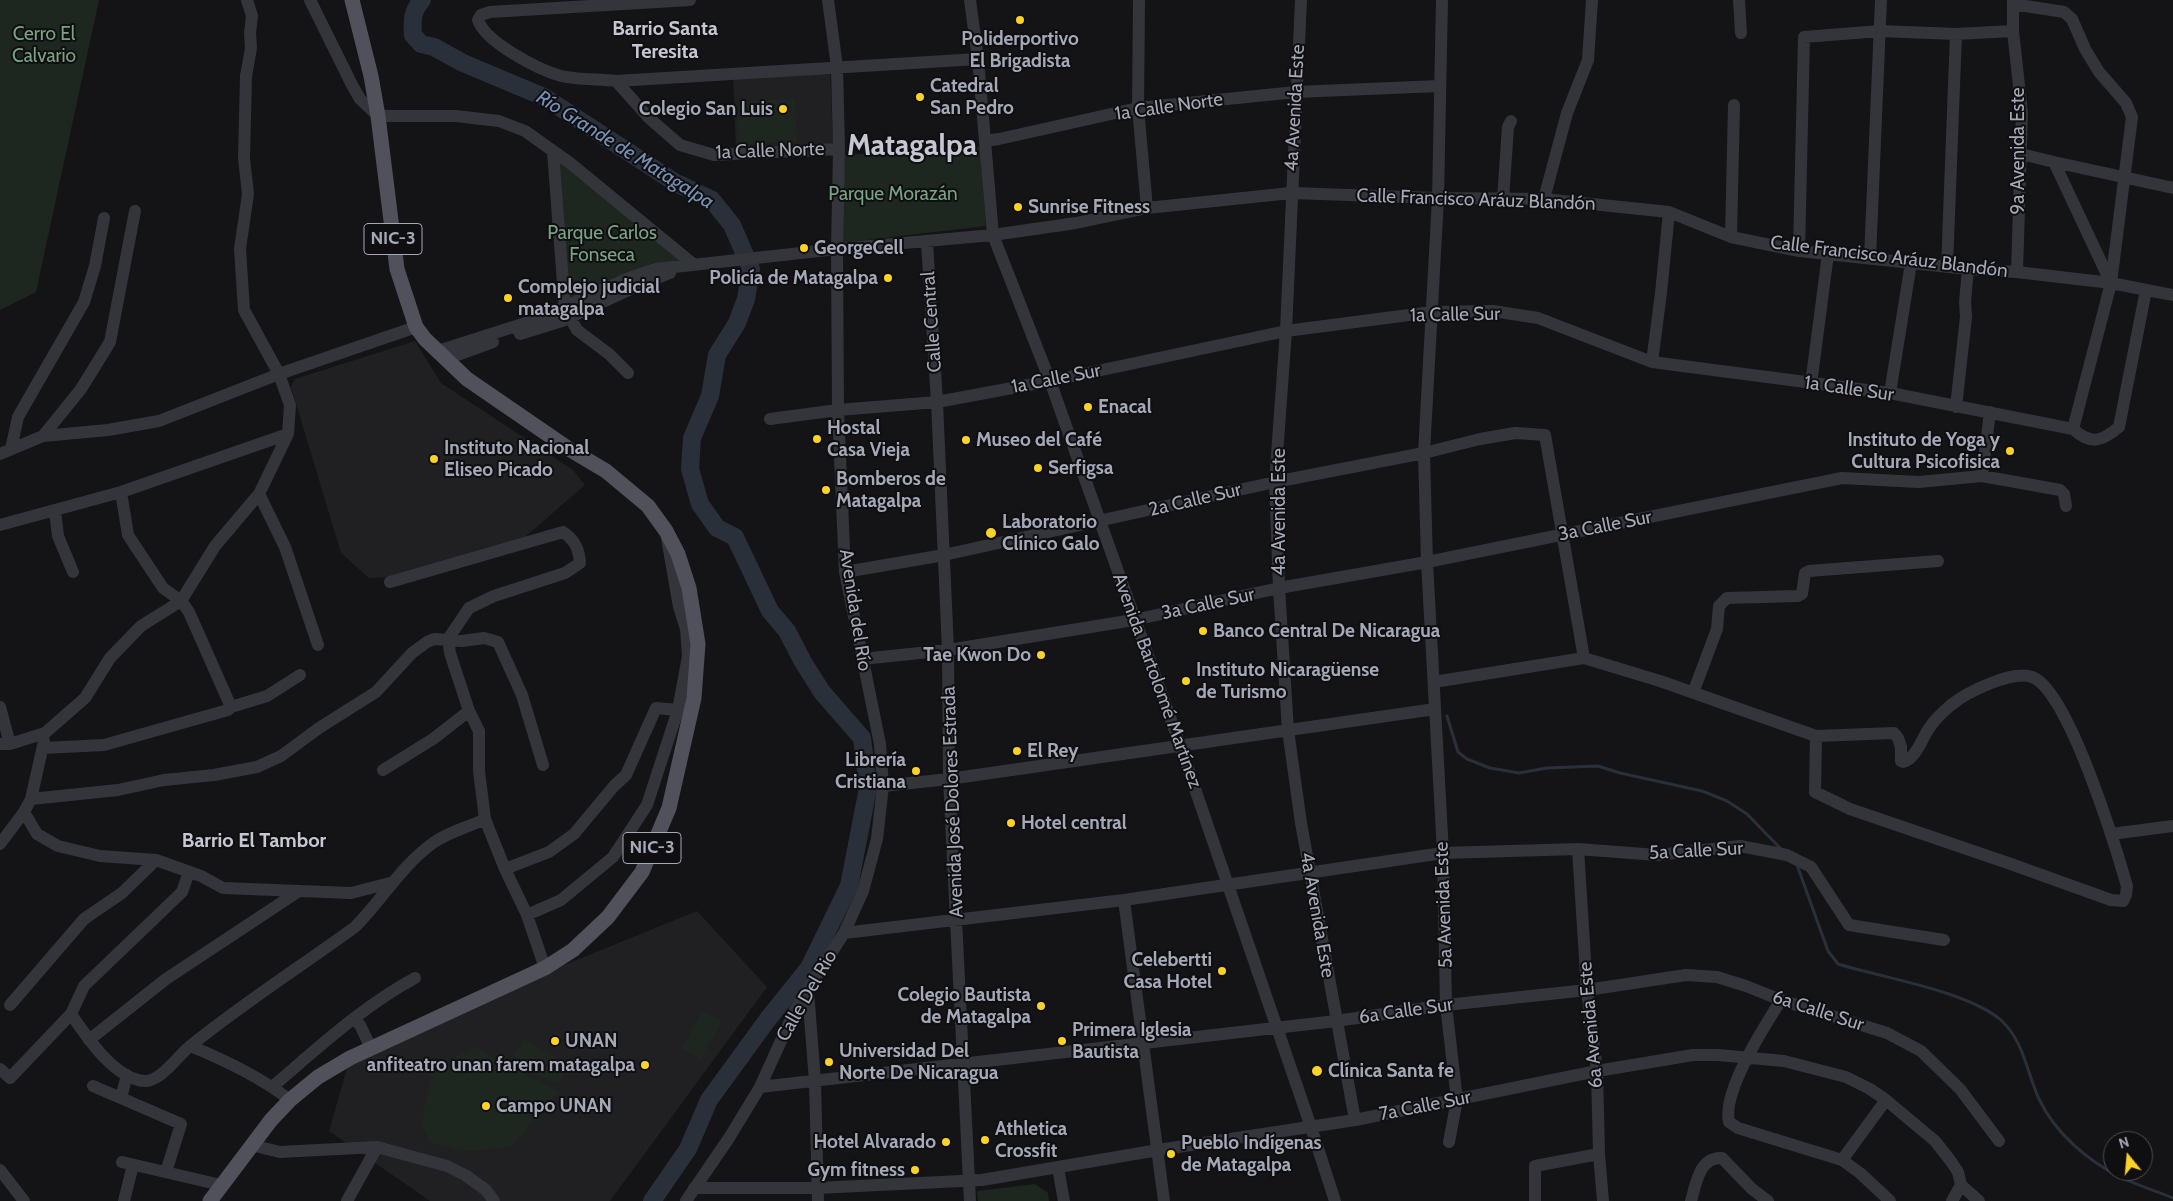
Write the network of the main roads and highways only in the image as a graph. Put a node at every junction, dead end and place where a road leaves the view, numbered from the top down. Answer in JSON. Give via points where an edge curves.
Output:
{"nodes":[{"id":1,"x":352,"y":0,"type":"edge"},
{"id":2,"x":210,"y":1201,"type":"edge"}],
"edges":[{"from":1,"to":2,"type":"main road","number":"NIC-3","via":[[378,116],[397,269],[416,328],[476,385],[606,471],[648,506],[678,554],[689,588],[698,644],[694,698],[669,808],[642,872],[608,917],[573,950],[545,968],[371,1048],[318,1077],[290,1100],[251,1145]]}]}
